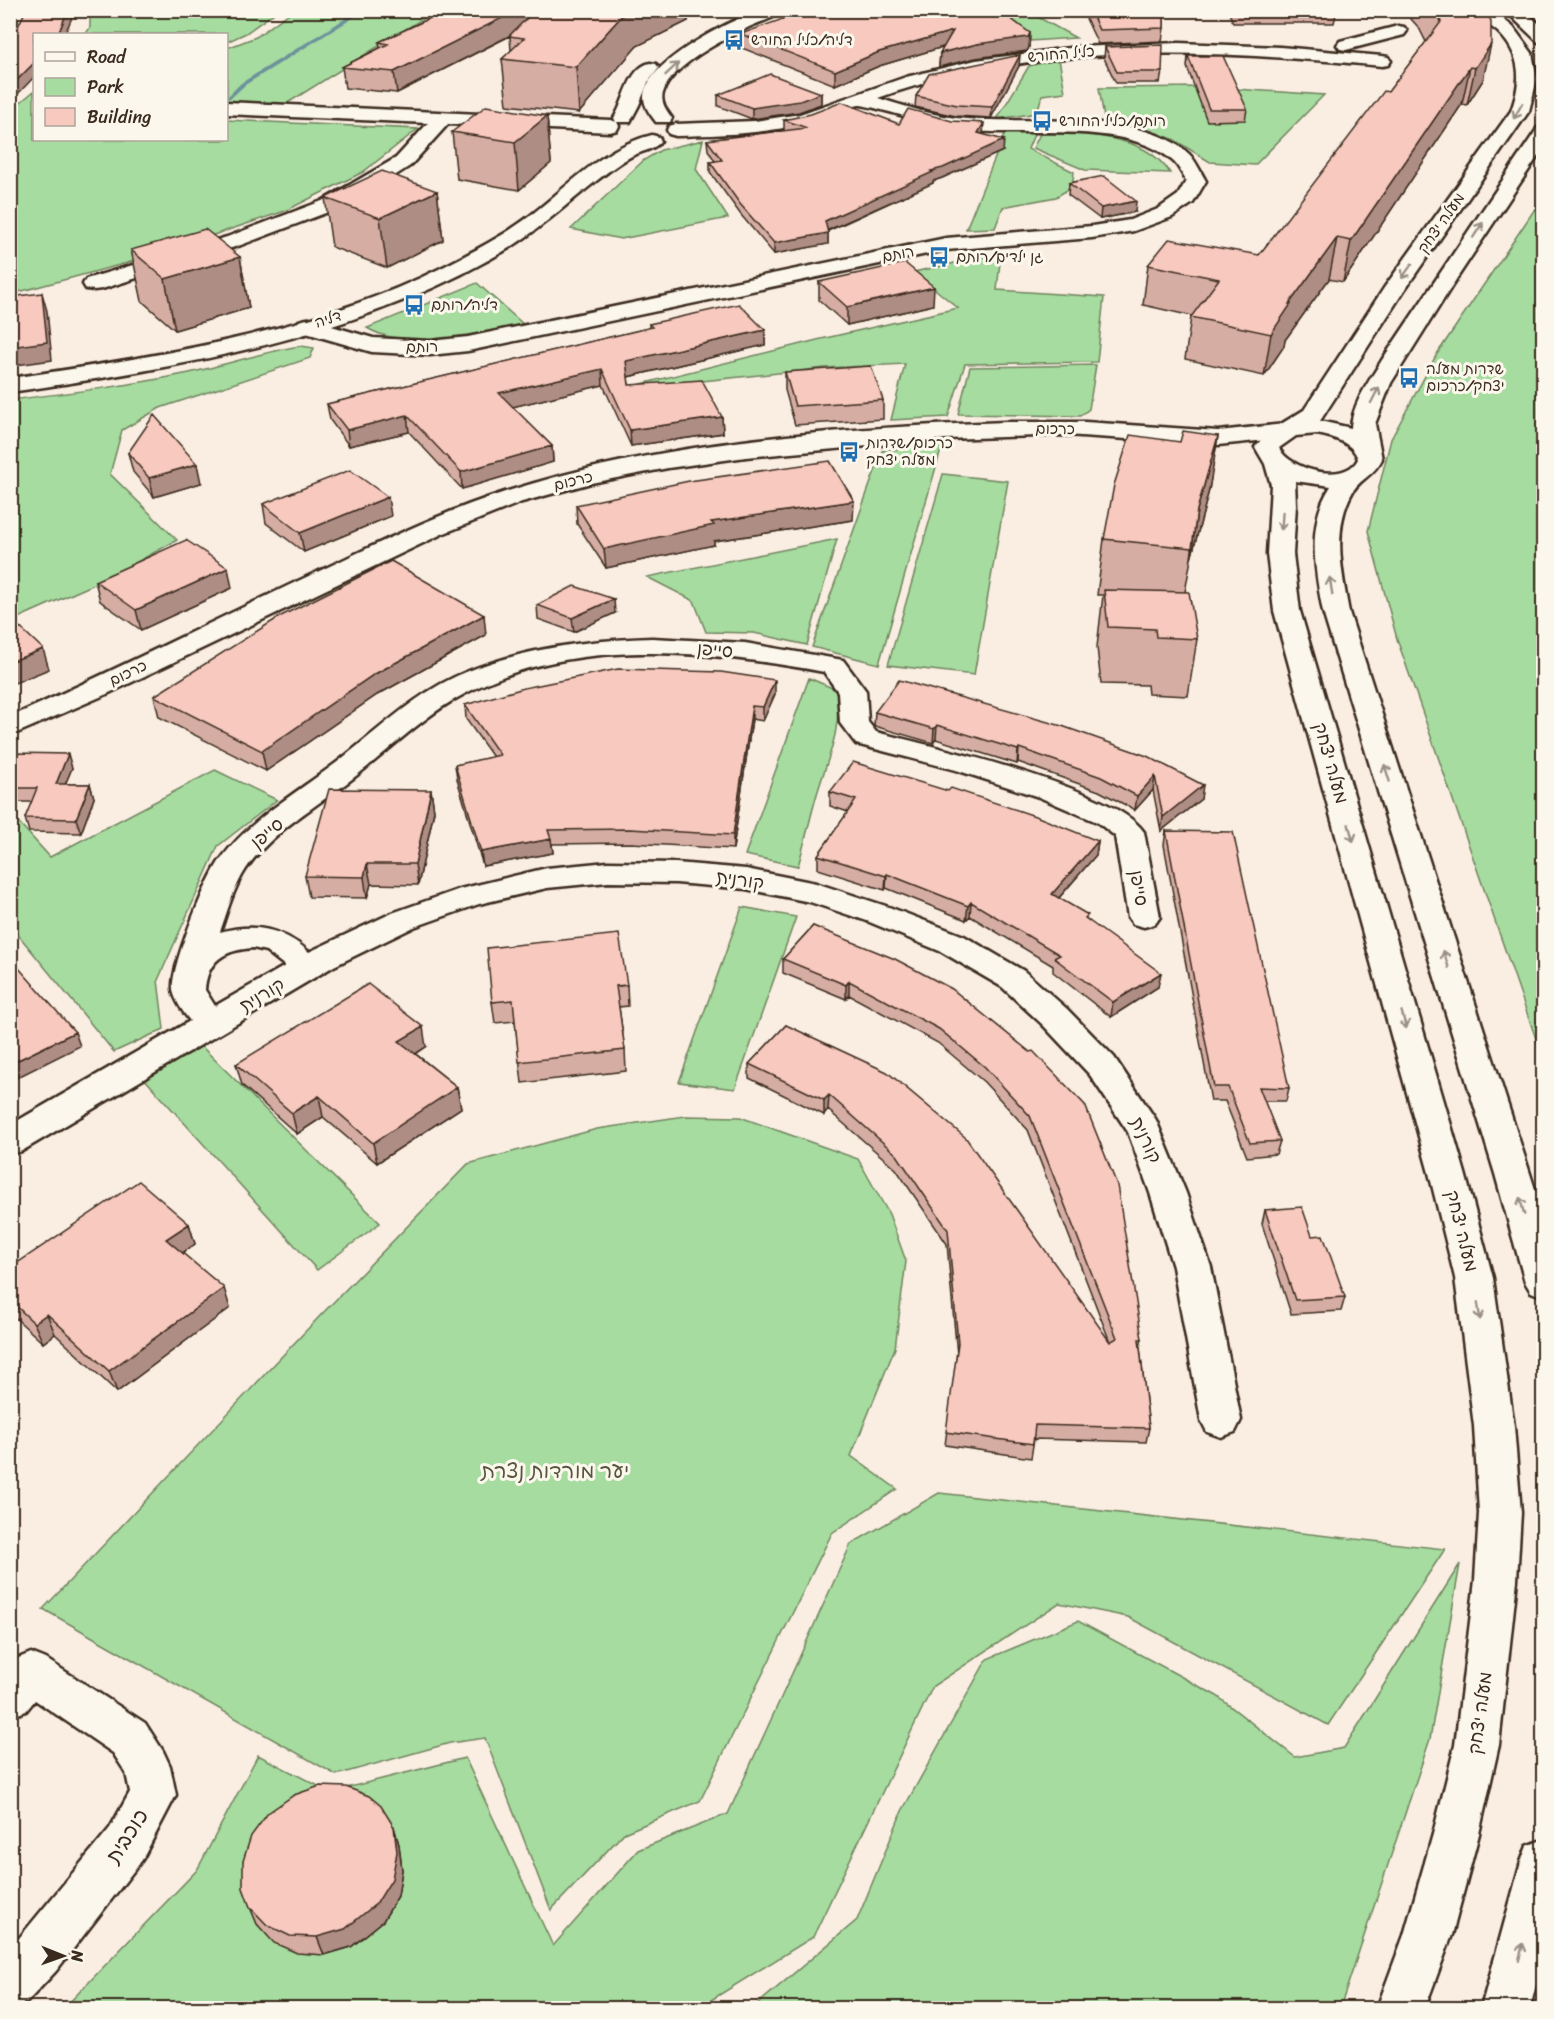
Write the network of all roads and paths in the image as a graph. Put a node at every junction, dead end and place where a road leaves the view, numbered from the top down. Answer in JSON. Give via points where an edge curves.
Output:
{"nodes":[{"id":1,"x":746,"y":10,"type":"edge"},
{"id":2,"x":774,"y":10,"type":"edge"},
{"id":3,"x":1481,"y":10,"type":"edge"},
{"id":4,"x":1513,"y":10,"type":"edge"},
{"id":5,"x":1382,"y":17,"type":"dead end"},
{"id":6,"x":1326,"y":36,"type":"dead end"},
{"id":7,"x":1305,"y":37,"type":"dead end"},
{"id":8,"x":1544,"y":38,"type":"edge"},
{"id":9,"x":1258,"y":51,"type":"junction"},
{"id":10,"x":1342,"y":51,"type":"junction"},
{"id":11,"x":1382,"y":61,"type":"dead end"},
{"id":12,"x":860,"y":98,"type":"junction"},
{"id":13,"x":228,"y":108,"type":"edge"},
{"id":14,"x":443,"y":118,"type":"junction"},
{"id":15,"x":670,"y":124,"type":"junction"},
{"id":16,"x":618,"y":128,"type":"junction"},
{"id":17,"x":1544,"y":132,"type":"edge"},
{"id":18,"x":652,"y":141,"type":"junction"},
{"id":19,"x":609,"y":163,"type":"junction"},
{"id":20,"x":94,"y":284,"type":"dead end"},
{"id":21,"x":307,"y":326,"type":"junction"},
{"id":22,"x":10,"y":385,"type":"edge"},
{"id":23,"x":1281,"y":446,"type":"junction"},
{"id":24,"x":1360,"y":463,"type":"junction"},
{"id":25,"x":10,"y":728,"type":"edge"},
{"id":26,"x":225,"y":881,"type":"junction"},
{"id":27,"x":1144,"y":917,"type":"dead end"},
{"id":28,"x":266,"y":939,"type":"junction"},
{"id":29,"x":307,"y":968,"type":"junction"},
{"id":30,"x":191,"y":972,"type":"junction"},
{"id":31,"x":212,"y":1025,"type":"junction"},
{"id":32,"x":10,"y":1142,"type":"edge"},
{"id":33,"x":1544,"y":1282,"type":"edge"},
{"id":34,"x":1221,"y":1420,"type":"dead end"},
{"id":35,"x":10,"y":1697,"type":"edge"},
{"id":36,"x":1544,"y":1862,"type":"edge"},
{"id":37,"x":10,"y":1985,"type":"edge"},
{"id":38,"x":1401,"y":2008,"type":"edge"},
{"id":39,"x":1505,"y":2008,"type":"edge"}],
"edges":[{"from":1,"to":16,"type":"street","name":"דליה","via":[[680,45],[649,69],[639,79],[630,109]]},
{"from":15,"to":2,"type":"street","one_way":true,"via":[[656,109],[654,92],[659,81],[698,48]]},
{"from":3,"to":23,"type":"street","name":"מעלה יצחק","one_way":true,"via":[[1510,36],[1524,55],[1529,88],[1520,111],[1395,288],[1313,415]]},
{"from":4,"to":8,"type":"street"},
{"from":5,"to":10,"type":"street","via":[[1402,37]]},
{"from":6,"to":10,"type":"street","via":[[1337,39]]},
{"from":7,"to":9,"type":"street"},
{"from":9,"to":10,"type":"street","name":"כליל החורש"},
{"from":9,"to":12,"type":"street","name":"כליל החורש","via":[[1134,49],[1030,56],[928,76]]},
{"from":10,"to":11,"type":"street","name":"כליל החורש"},
{"from":12,"to":15,"type":"street","name":"כליל החורש","via":[[772,125]]},
{"from":12,"to":21,"type":"street","name":"רותם","via":[[946,123],[1104,129],[1179,154],[1192,168],[1196,181],[1186,199],[1165,213],[1134,225],[946,244],[468,344],[430,348],[372,345]]},
{"from":13,"to":14,"type":"street"},
{"from":14,"to":16,"type":"street"},
{"from":14,"to":20,"type":"street","via":[[403,162],[328,205],[234,241]]},
{"from":15,"to":16,"type":"street","name":"כליל החורש","via":[[645,115]]},
{"from":15,"to":18,"type":"street","name":"דליה","via":[[671,135]]},
{"from":16,"to":18,"type":"street"},
{"from":16,"to":19,"type":"street","name":"דליה","via":[[620,150]]},
{"from":24,"to":17,"type":"street","name":"מעלה יצחק","one_way":true,"via":[[1363,421],[1372,399],[1434,296]]},
{"from":18,"to":19,"type":"street","name":"דליה"},
{"from":19,"to":21,"type":"street","name":"דליה","via":[[537,220],[482,255],[410,291]]},
{"from":21,"to":22,"type":"street","name":"דליה","via":[[150,364]]},
{"from":23,"to":24,"type":"street","name":"כרכום","via":[[1300,475],[1319,479]]},
{"from":23,"to":24,"type":"street","via":[[1317,428],[1331,430],[1360,442]]},
{"from":23,"to":25,"type":"street","name":"כרכום","via":[[1244,447],[1184,436],[1066,428],[919,432],[728,451],[647,464],[513,497],[451,520]]},
{"from":23,"to":38,"type":"street","name":"מעלה יצחק","one_way":true,"via":[[1285,483],[1280,548],[1287,611],[1474,1278],[1494,1426],[1499,1524],[1477,1745],[1428,1935]]},
{"from":33,"to":24,"type":"street","one_way":true,"via":[[1336,612],[1327,552],[1329,519],[1336,497]]},
{"from":26,"to":27,"type":"street","name":"סייפן","via":[[230,868],[270,829],[434,699],[474,678],[520,661],[572,651],[696,648],[833,666],[852,691],[854,723],[866,738],[966,764],[1108,815],[1129,832]]},
{"from":26,"to":28,"type":"street","name":"סייפן","via":[[220,896],[224,910],[235,922]]},
{"from":26,"to":30,"type":"street","name":"סייפן"},
{"from":28,"to":29,"type":"street","name":"סייפן"},
{"from":28,"to":30,"type":"street","via":[[243,938],[219,944],[201,954]]},
{"from":29,"to":31,"type":"street","name":"קורנית"},
{"from":29,"to":34,"type":"street","name":"קורנית","via":[[403,920],[471,896],[547,878],[608,872],[746,879],[816,893],[953,944],[1013,979],[1054,1017],[1102,1066],[1144,1129],[1192,1267]]},
{"from":30,"to":31,"type":"street","name":"סייפן","via":[[189,991]]},
{"from":31,"to":32,"type":"street","name":"קורנית"},
{"from":35,"to":37,"type":"street","name":"כוכבית","via":[[31,1673],[129,1737],[147,1766],[153,1795],[126,1844]]},
{"from":39,"to":36,"type":"street","one_way":true}]}
